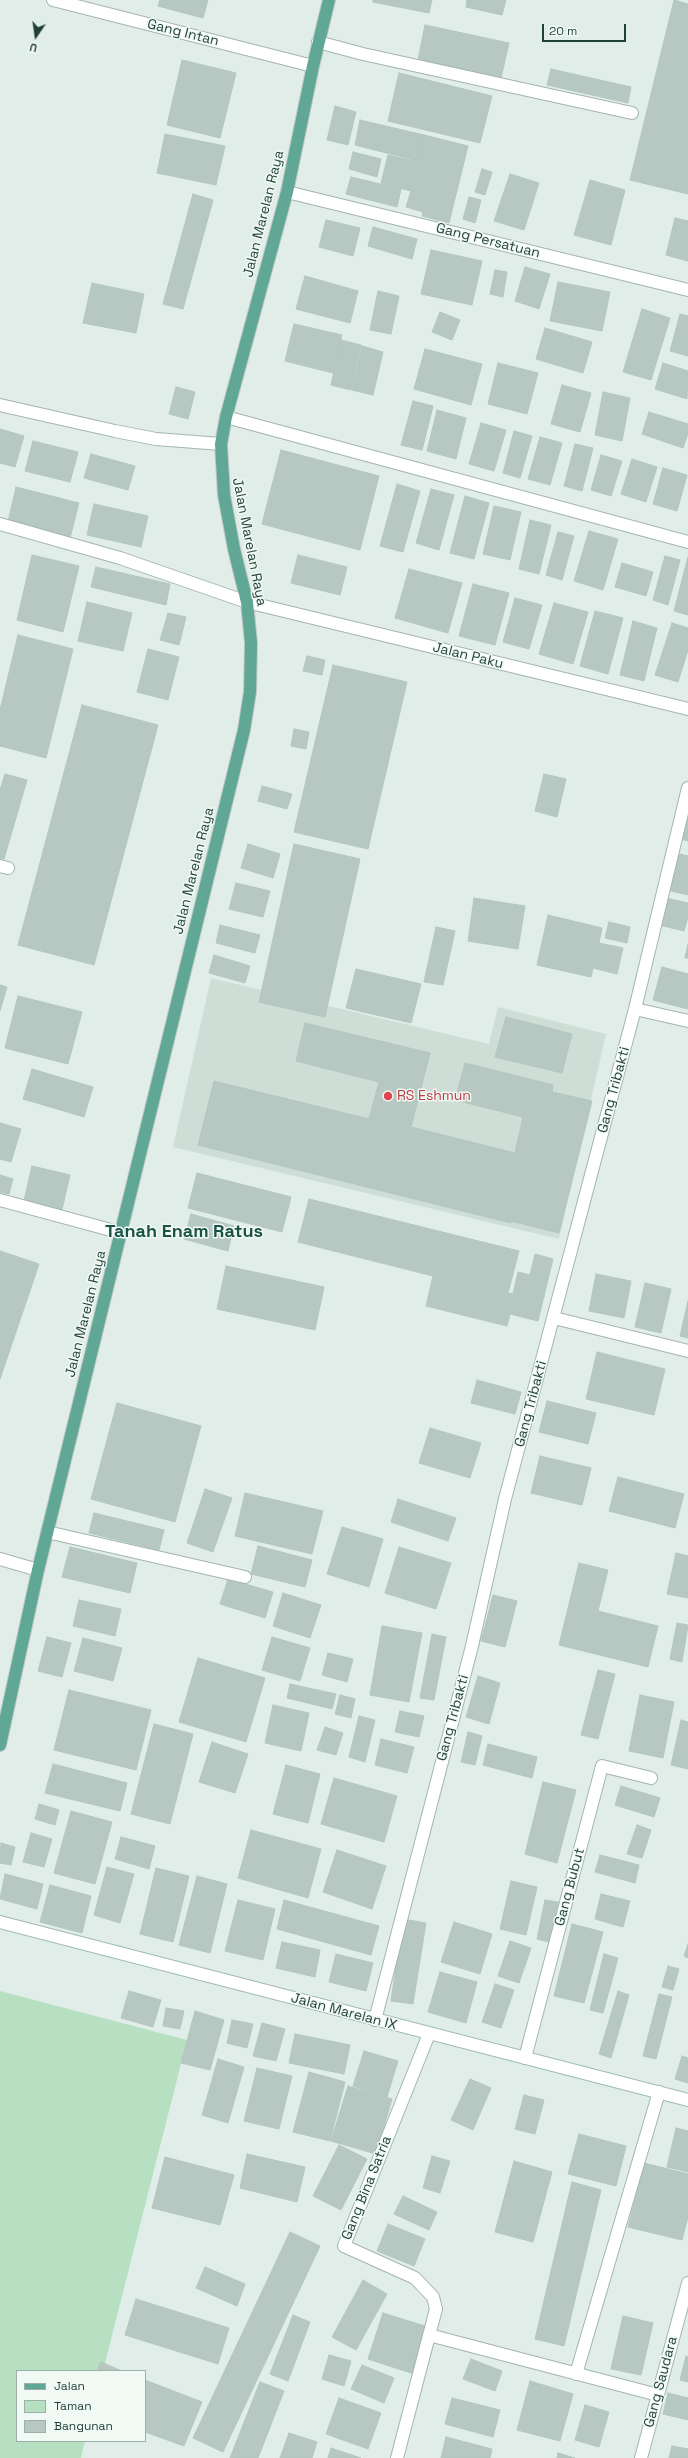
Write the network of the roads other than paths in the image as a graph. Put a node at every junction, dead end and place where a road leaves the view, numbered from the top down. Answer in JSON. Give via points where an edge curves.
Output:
{"nodes":[{"id":1,"x":53,"y":0,"type":"edge"},
{"id":2,"x":329,"y":0,"type":"edge"},
{"id":3,"x":318,"y":42,"type":"junction"},
{"id":4,"x":312,"y":66,"type":"junction"},
{"id":5,"x":632,"y":113,"type":"dead end"},
{"id":6,"x":287,"y":192,"type":"junction"},
{"id":7,"x":688,"y":290,"type":"edge"},
{"id":8,"x":0,"y":405,"type":"edge"},
{"id":9,"x":226,"y":417,"type":"junction"},
{"id":10,"x":221,"y":444,"type":"junction"},
{"id":11,"x":0,"y":524,"type":"edge"},
{"id":12,"x":688,"y":542,"type":"edge"},
{"id":13,"x":247,"y":602,"type":"junction"},
{"id":14,"x":688,"y":709,"type":"edge"},
{"id":15,"x":688,"y":788,"type":"edge"},
{"id":16,"x":635,"y":1009,"type":"junction"},
{"id":17,"x":688,"y":1022,"type":"edge"},
{"id":18,"x":0,"y":1200,"type":"edge"},
{"id":19,"x":122,"y":1234,"type":"junction"},
{"id":20,"x":554,"y":1318,"type":"junction"},
{"id":21,"x":688,"y":1351,"type":"edge"},
{"id":22,"x":47,"y":1532,"type":"junction"},
{"id":23,"x":0,"y":1559,"type":"edge"},
{"id":24,"x":38,"y":1570,"type":"junction"},
{"id":25,"x":245,"y":1577,"type":"dead end"},
{"id":26,"x":0,"y":1745,"type":"edge"},
{"id":27,"x":651,"y":1778,"type":"dead end"},
{"id":28,"x":0,"y":1922,"type":"edge"},
{"id":29,"x":375,"y":2020,"type":"junction"},
{"id":30,"x":429,"y":2034,"type":"junction"},
{"id":31,"x":525,"y":2058,"type":"junction"},
{"id":32,"x":659,"y":2092,"type":"junction"},
{"id":33,"x":688,"y":2100,"type":"edge"},
{"id":34,"x":688,"y":2283,"type":"edge"},
{"id":35,"x":429,"y":2335,"type":"junction"},
{"id":36,"x":576,"y":2374,"type":"junction"},
{"id":37,"x":658,"y":2395,"type":"junction"},
{"id":38,"x":397,"y":2458,"type":"edge"},
{"id":39,"x":641,"y":2458,"type":"edge"}],
"edges":[{"from":1,"to":4,"type":"street","name":"Gang Intan"},
{"from":2,"to":3,"type":"main road","name":"Jalan Marelan Raya"},
{"from":3,"to":4,"type":"main road","name":"Jalan Marelan Raya"},
{"from":3,"to":5,"type":"street"},
{"from":4,"to":6,"type":"main road","name":"Jalan Marelan Raya"},
{"from":6,"to":7,"type":"street","name":"Gang Persatuan"},
{"from":6,"to":9,"type":"main road","name":"Jalan Marelan Raya"},
{"from":8,"to":10,"type":"street","via":[[115,432],[156,439]]},
{"from":9,"to":10,"type":"main road","name":"Jalan Marelan Raya"},
{"from":9,"to":12,"type":"street"},
{"from":10,"to":13,"type":"main road","name":"Jalan Marelan Raya","via":[[224,495]]},
{"from":11,"to":13,"type":"street","name":"Jalan Paku","via":[[120,558]]},
{"from":13,"to":14,"type":"street","name":"Jalan Paku"},
{"from":13,"to":19,"type":"main road","name":"Jalan Marelan Raya","via":[[251,643],[250,692],[244,730]]},
{"from":15,"to":16,"type":"street","name":"Gang Tribakti"},
{"from":16,"to":17,"type":"street"},
{"from":16,"to":20,"type":"street","name":"Gang Tribakti"},
{"from":18,"to":19,"type":"street"},
{"from":19,"to":22,"type":"main road","name":"Jalan Marelan Raya"},
{"from":20,"to":21,"type":"street"},
{"from":20,"to":29,"type":"street","name":"Gang Tribakti","via":[[505,1498],[472,1646]]},
{"from":22,"to":24,"type":"main road","name":"Jalan Marelan Raya"},
{"from":22,"to":25,"type":"street"},
{"from":23,"to":24,"type":"street"},
{"from":24,"to":26,"type":"main road","name":"Jalan Marelan Raya"},
{"from":27,"to":31,"type":"street","name":"Gang Bubut","via":[[602,1766]]},
{"from":28,"to":29,"type":"street","name":"Jalan Marelan IX"},
{"from":29,"to":30,"type":"street","name":"Jalan Marelan IX"},
{"from":30,"to":31,"type":"street","name":"Jalan Marelan IX"},
{"from":30,"to":35,"type":"street","name":"Gang Bina Satria","via":[[344,2246],[398,2268],[427,2288],[436,2309]]},
{"from":31,"to":32,"type":"street","name":"Jalan Marelan IX"},
{"from":32,"to":33,"type":"street","name":"Jalan Marelan IX"},
{"from":32,"to":36,"type":"street"},
{"from":34,"to":37,"type":"street","name":"Gang Saudara"},
{"from":35,"to":36,"type":"street"},
{"from":35,"to":38,"type":"street","name":"Gang Bina Satria"},
{"from":36,"to":37,"type":"street"},
{"from":37,"to":39,"type":"street","name":"Gang Saudara"}]}
